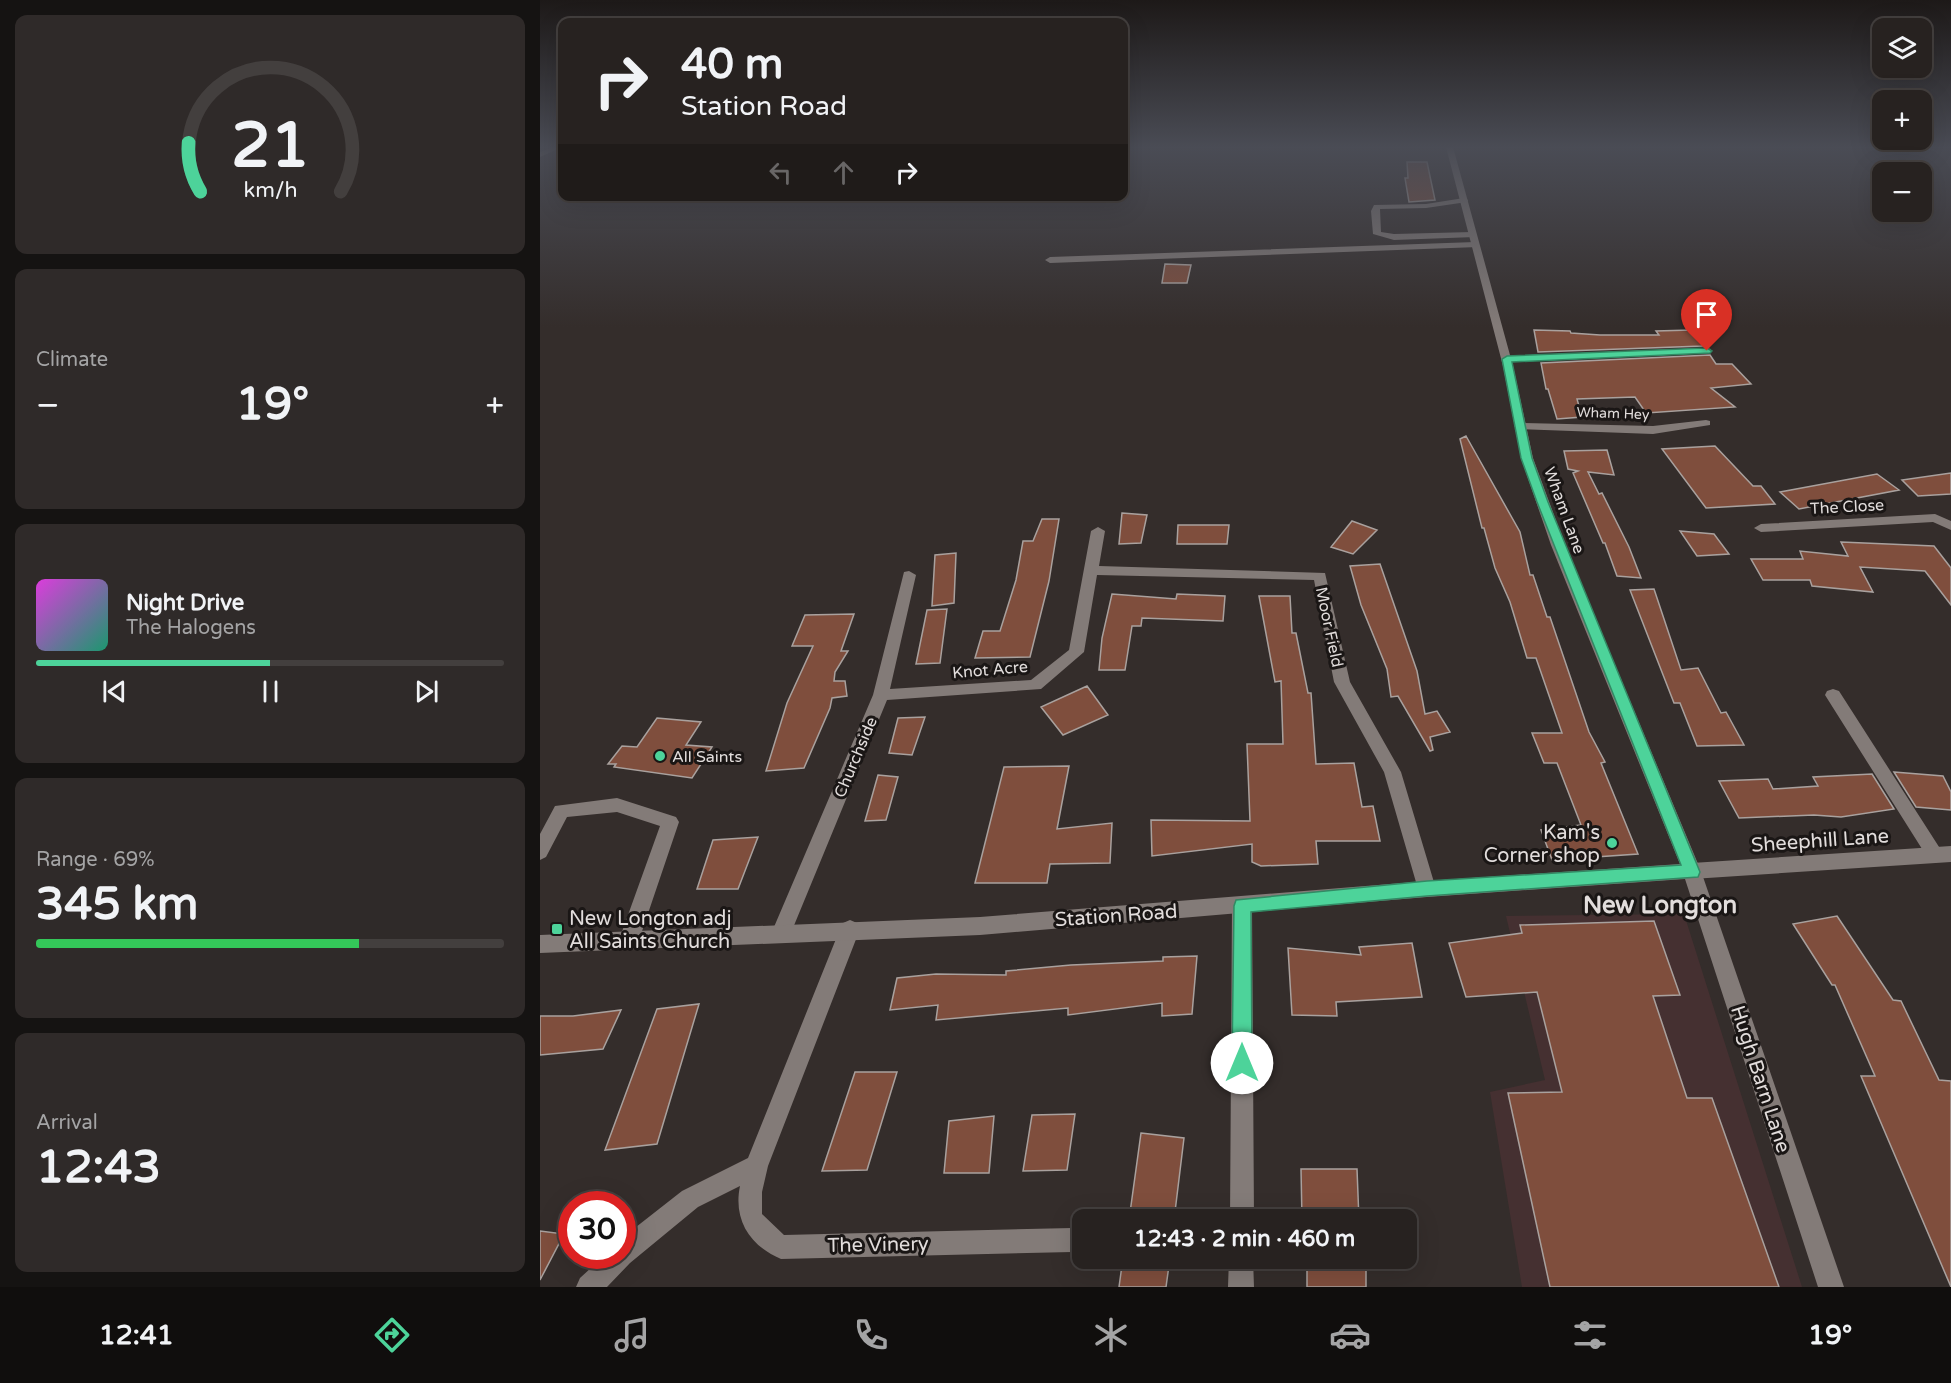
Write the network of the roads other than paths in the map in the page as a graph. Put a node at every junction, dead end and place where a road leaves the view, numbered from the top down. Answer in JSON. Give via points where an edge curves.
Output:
{"nodes":[{"id":1,"x":1377,"y":207,"type":"edge"},
{"id":2,"x":1466,"y":207,"type":"edge"},
{"id":3,"x":1474,"y":240,"type":"junction"},
{"id":4,"x":1050,"y":260,"type":"dead end"},
{"id":5,"x":1707,"y":351,"type":"dead end"},
{"id":6,"x":1507,"y":359,"type":"junction"},
{"id":7,"x":1706,"y":423,"type":"dead end"},
{"id":8,"x":1520,"y":426,"type":"junction"},
{"id":9,"x":1951,"y":526,"type":"edge"},
{"id":10,"x":1761,"y":528,"type":"dead end"},
{"id":11,"x":1098,"y":531,"type":"dead end"},
{"id":12,"x":1091,"y":570,"type":"junction"},
{"id":13,"x":909,"y":574,"type":"dead end"},
{"id":14,"x":881,"y":695,"type":"junction"},
{"id":15,"x":1833,"y":695,"type":"dead end"},
{"id":16,"x":540,"y":852,"type":"edge"},
{"id":17,"x":1943,"y":854,"type":"edge"},
{"id":18,"x":1692,"y":872,"type":"junction"},
{"id":19,"x":1427,"y":889,"type":"junction"},
{"id":20,"x":1242,"y":906,"type":"junction"},
{"id":21,"x":850,"y":929,"type":"junction"},
{"id":22,"x":781,"y":934,"type":"junction"},
{"id":23,"x":629,"y":940,"type":"junction"},
{"id":24,"x":540,"y":944,"type":"edge"},
{"id":25,"x":756,"y":1166,"type":"junction"},
{"id":26,"x":1242,"y":1209,"type":"edge"},
{"id":27,"x":1072,"y":1240,"type":"dead end"},
{"id":28,"x":636,"y":1242,"type":"edge"},
{"id":29,"x":608,"y":1269,"type":"edge"},
{"id":30,"x":1241,"y":1269,"type":"edge"},
{"id":31,"x":589,"y":1287,"type":"edge"},
{"id":32,"x":1241,"y":1287,"type":"edge"},
{"id":33,"x":1831,"y":1287,"type":"edge"}],
"edges":[{"from":1,"to":3,"type":"street","via":[[1377,234]]},
{"from":2,"to":3,"type":"street","name":"Wham Lane"},
{"from":3,"to":4,"type":"street"},
{"from":3,"to":6,"type":"street","name":"Wham Lane"},
{"from":5,"to":6,"type":"street"},
{"from":6,"to":8,"type":"street","name":"Wham Lane"},
{"from":7,"to":8,"type":"street","name":"Wham Hey","via":[[1653,430]]},
{"from":8,"to":18,"type":"street","name":"Wham Lane","via":[[1527,458],[1558,545]]},
{"from":9,"to":10,"type":"street","name":"The Close","via":[[1935,518]]},
{"from":11,"to":12,"type":"street","name":"Knot Acre"},
{"from":12,"to":14,"type":"street","name":"Knot Acre","via":[[1076,652],[1035,685]]},
{"from":12,"to":19,"type":"street","name":"Moor Field","via":[[1320,576],[1342,682],[1392,772]]},
{"from":13,"to":14,"type":"street","name":"Churchside"},
{"from":14,"to":22,"type":"street","name":"Churchside"},
{"from":15,"to":17,"type":"street"},
{"from":16,"to":23,"type":"street","via":[[561,811],[617,805],[670,822]]},
{"from":17,"to":18,"type":"street","name":"Sheephill Lane"},
{"from":18,"to":19,"type":"street","name":"Station Road"},
{"from":18,"to":33,"type":"street","name":"Hugh Barn Lane"},
{"from":19,"to":20,"type":"street","name":"Station Road"},
{"from":20,"to":21,"type":"street","name":"Station Road","via":[[980,926]]},
{"from":20,"to":26,"type":"street"},
{"from":21,"to":22,"type":"street","name":"Station Road"},
{"from":21,"to":25,"type":"street","name":"The Vinery"},
{"from":22,"to":23,"type":"street","name":"Station Road"},
{"from":23,"to":24,"type":"street","name":"Station Road"},
{"from":25,"to":27,"type":"street","name":"The Vinery","via":[[747,1208],[757,1228],[781,1247]]},
{"from":25,"to":28,"type":"street","via":[[690,1199]]},
{"from":29,"to":31,"type":"street"},
{"from":30,"to":32,"type":"street"}]}
